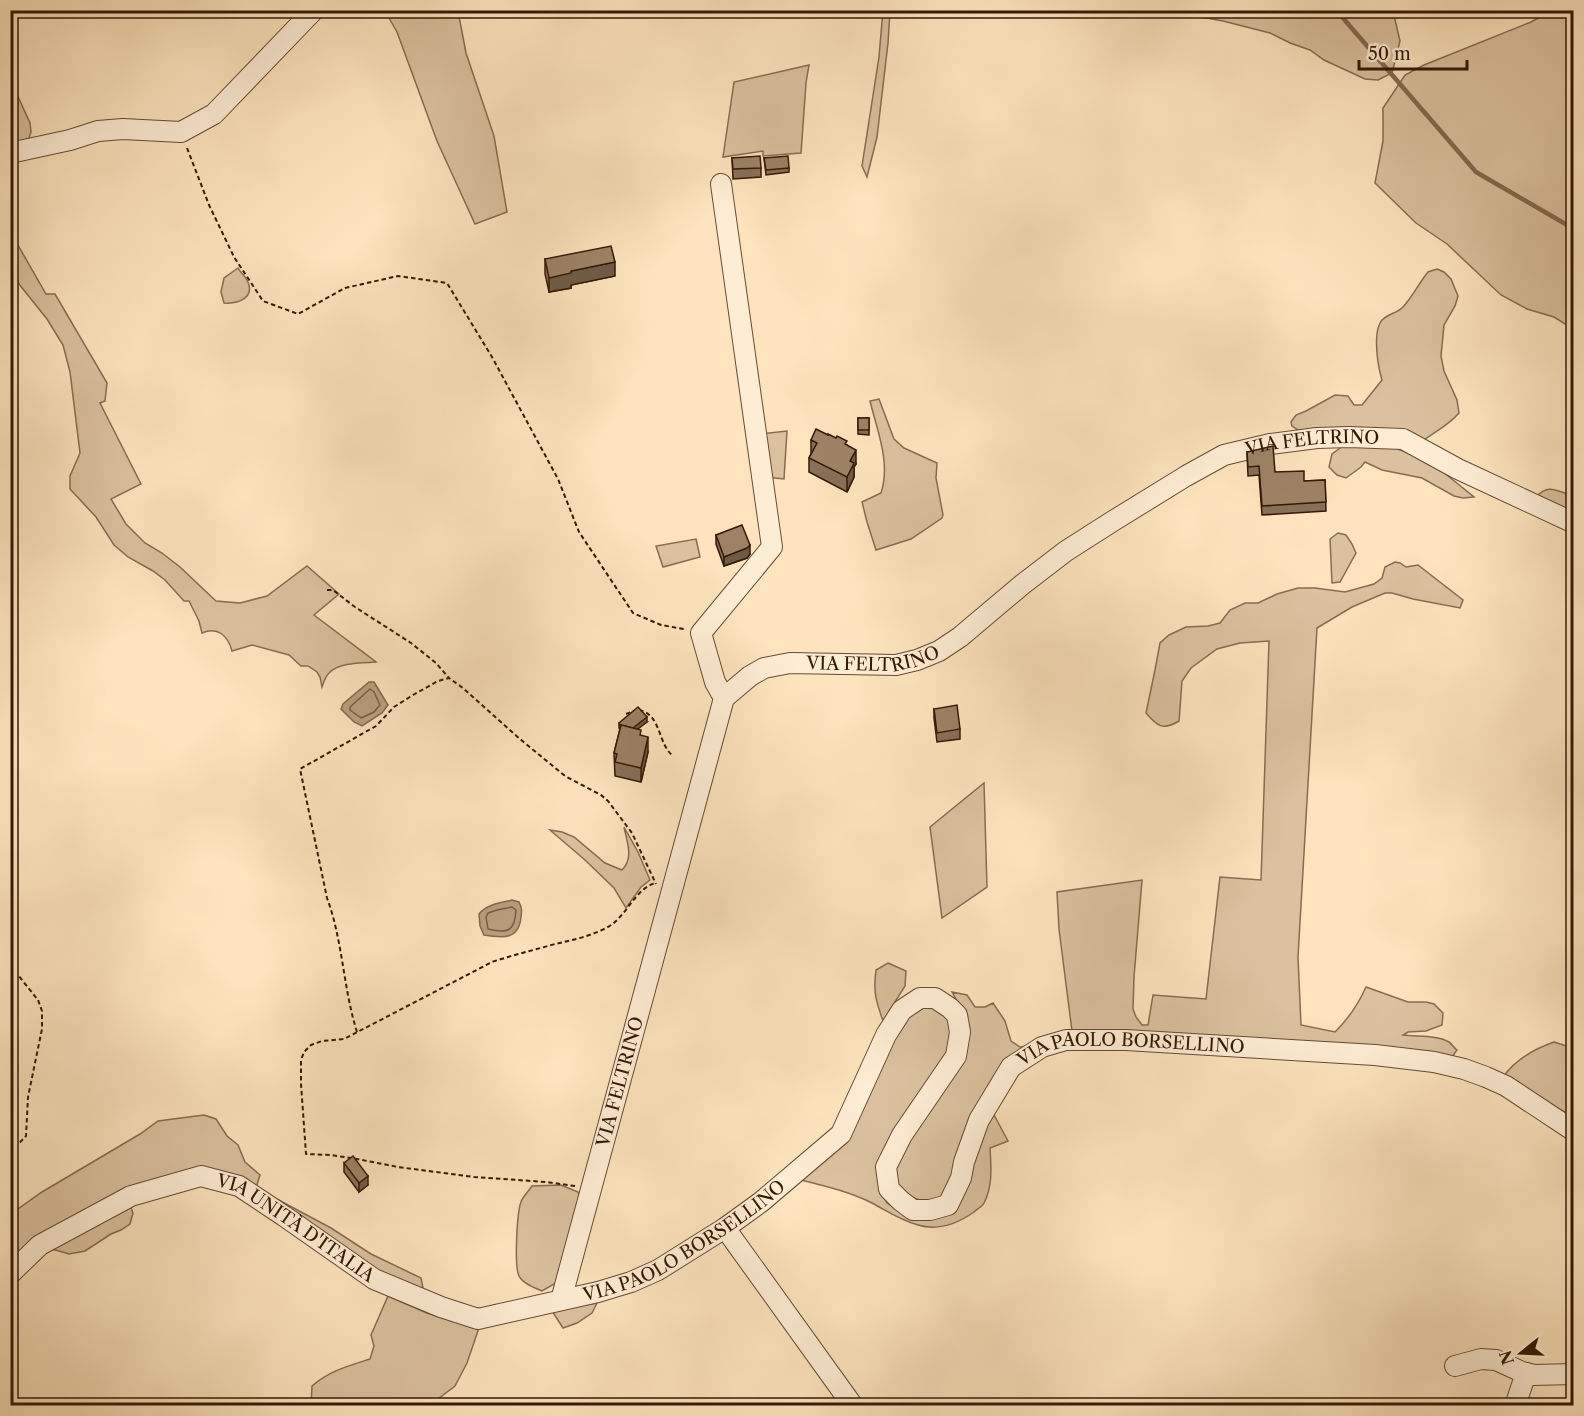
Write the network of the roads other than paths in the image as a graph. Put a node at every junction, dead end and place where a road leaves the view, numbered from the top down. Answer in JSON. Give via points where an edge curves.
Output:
{"nodes":[{"id":1,"x":314,"y":10,"type":"edge"},
{"id":2,"x":10,"y":153,"type":"edge"},
{"id":3,"x":721,"y":184,"type":"dead end"},
{"id":4,"x":1574,"y":524,"type":"edge"},
{"id":5,"x":724,"y":698,"type":"junction"},
{"id":6,"x":1574,"y":1131,"type":"edge"},
{"id":7,"x":725,"y":1228,"type":"junction"},
{"id":8,"x":10,"y":1274,"type":"edge"},
{"id":9,"x":561,"y":1300,"type":"junction"},
{"id":10,"x":1455,"y":1366,"type":"dead end"},
{"id":11,"x":1526,"y":1373,"type":"junction"},
{"id":12,"x":1574,"y":1374,"type":"edge"},
{"id":13,"x":853,"y":1406,"type":"edge"},
{"id":14,"x":1515,"y":1406,"type":"edge"}],
"edges":[{"from":1,"to":2,"type":"street","via":[[213,114],[181,132],[98,131]]},
{"from":3,"to":5,"type":"street","via":[[772,547],[701,633],[715,682]]},
{"from":4,"to":5,"type":"street","name":"VIA FELTRINO","via":[[1403,439],[1328,438],[1270,444],[1224,454],[1122,515],[1066,551],[939,651],[896,664],[773,666],[750,676]]},
{"from":5,"to":9,"type":"street","name":"VIA FELTRINO","via":[[662,889]]},
{"from":6,"to":7,"type":"street","name":"VIA PAOLO BORSELLINO","via":[[1506,1086],[1434,1062],[1126,1040],[1066,1040],[1042,1047],[1011,1067],[979,1120],[948,1205],[913,1210],[889,1189],[886,1167],[902,1135],[956,1056],[960,1032],[957,1015],[950,1008],[934,998],[920,998],[902,1010],[885,1035],[842,1134]]},
{"from":7,"to":9,"type":"street","name":"VIA PAOLO BORSELLINO","via":[[658,1270],[631,1282]]},
{"from":7,"to":13,"type":"street"},
{"from":8,"to":9,"type":"street","name":"VIA UNITÀ D'ITALIA","via":[[40,1245],[131,1196],[201,1176],[239,1186],[374,1279],[441,1307],[478,1319]]},
{"from":10,"to":11,"type":"street","via":[[1480,1359],[1496,1360]]},
{"from":11,"to":12,"type":"street"},
{"from":11,"to":14,"type":"street"}]}
